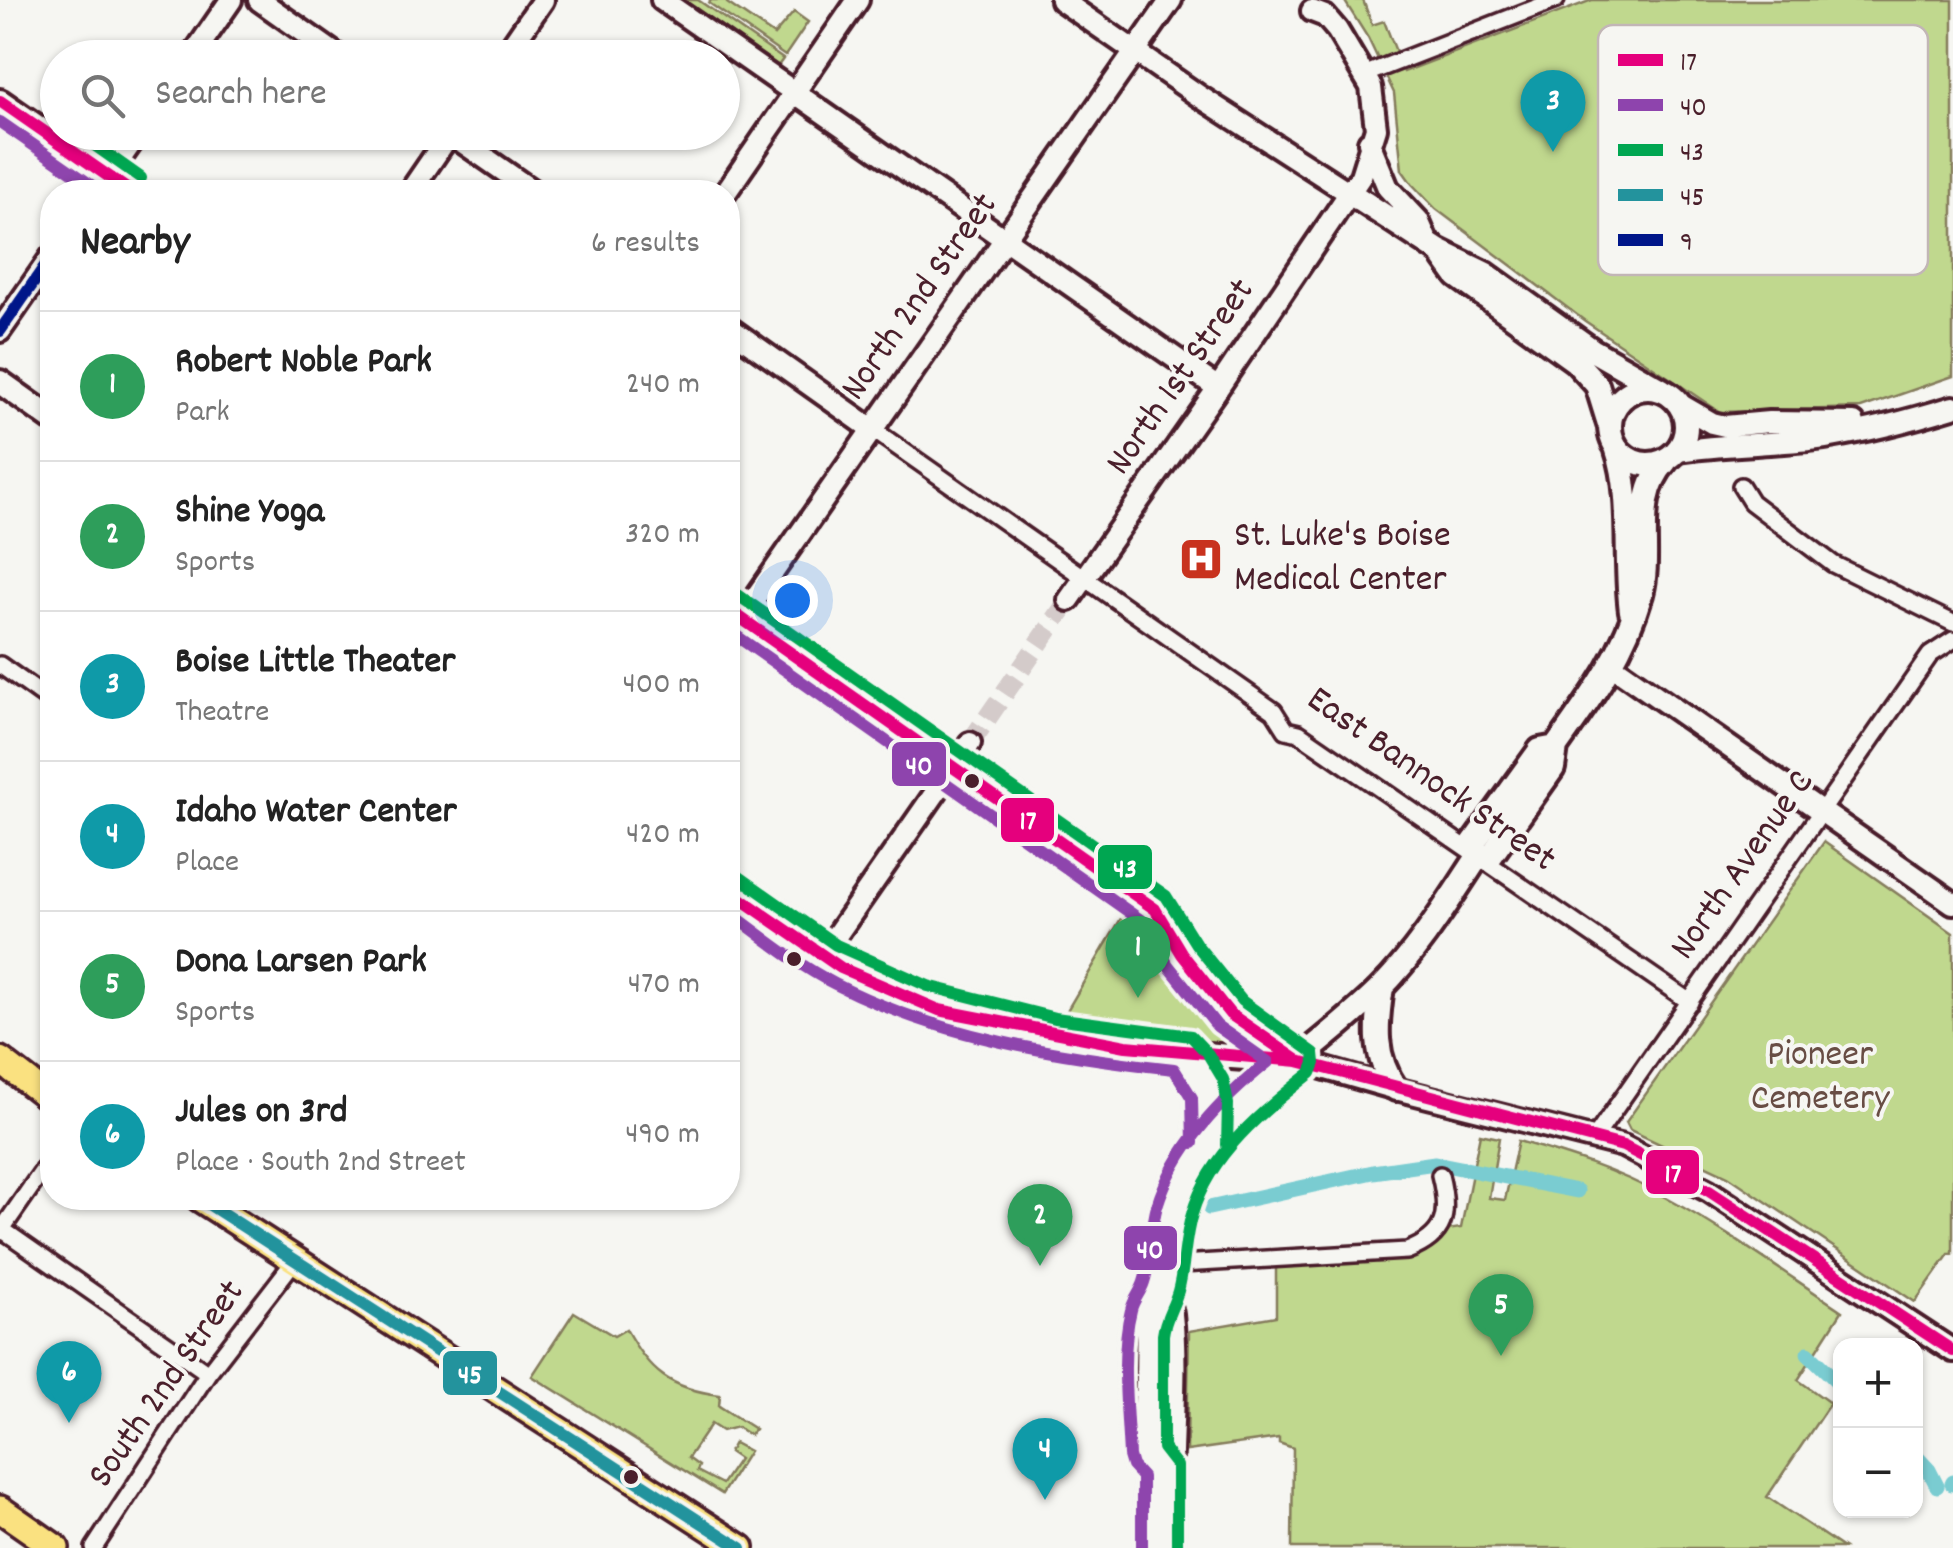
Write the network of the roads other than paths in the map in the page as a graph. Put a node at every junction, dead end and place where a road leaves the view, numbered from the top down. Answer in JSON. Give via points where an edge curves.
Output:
{"nodes":[{"id":1,"x":231,"y":0,"type":"edge"},
{"id":2,"x":259,"y":0,"type":"edge"},
{"id":3,"x":543,"y":0,"type":"edge"},
{"id":4,"x":662,"y":0,"type":"edge"},
{"id":5,"x":858,"y":0,"type":"edge"},
{"id":6,"x":1062,"y":0,"type":"edge"},
{"id":7,"x":1171,"y":0,"type":"edge"},
{"id":8,"x":1556,"y":0,"type":"edge"},
{"id":9,"x":1309,"y":6,"type":"edge"},
{"id":10,"x":203,"y":40,"type":"edge"},
{"id":11,"x":316,"y":40,"type":"edge"},
{"id":12,"x":515,"y":40,"type":"edge"},
{"id":13,"x":719,"y":40,"type":"edge"},
{"id":14,"x":1135,"y":52,"type":"junction"},
{"id":15,"x":740,"y":55,"type":"edge"},
{"id":16,"x":1366,"y":74,"type":"junction"},
{"id":17,"x":795,"y":93,"type":"junction"},
{"id":18,"x":0,"y":101,"type":"edge"},
{"id":19,"x":40,"y":134,"type":"edge"},
{"id":20,"x":1371,"y":148,"type":"junction"},
{"id":21,"x":60,"y":150,"type":"edge"},
{"id":22,"x":126,"y":150,"type":"edge"},
{"id":23,"x":438,"y":150,"type":"edge"},
{"id":24,"x":474,"y":150,"type":"edge"},
{"id":25,"x":97,"y":180,"type":"edge"},
{"id":26,"x":105,"y":180,"type":"edge"},
{"id":27,"x":418,"y":180,"type":"edge"},
{"id":28,"x":517,"y":180,"type":"edge"},
{"id":29,"x":734,"y":180,"type":"edge"},
{"id":30,"x":1348,"y":192,"type":"junction"},
{"id":31,"x":1004,"y":240,"type":"junction"},
{"id":32,"x":1433,"y":247,"type":"junction"},
{"id":33,"x":40,"y":273,"type":"edge"},
{"id":34,"x":0,"y":331,"type":"edge"},
{"id":35,"x":740,"y":336,"type":"edge"},
{"id":36,"x":0,"y":382,"type":"edge"},
{"id":37,"x":1218,"y":388,"type":"junction"},
{"id":38,"x":1671,"y":398,"type":"junction"},
{"id":39,"x":1953,"y":408,"type":"edge"},
{"id":40,"x":40,"y":410,"type":"edge"},
{"id":41,"x":1900,"y":422,"type":"junction"},
{"id":42,"x":872,"y":429,"type":"junction"},
{"id":43,"x":1612,"y":436,"type":"junction"},
{"id":44,"x":1672,"y":456,"type":"junction"},
{"id":45,"x":1741,"y":486,"type":"dead end"},
{"id":46,"x":1086,"y":578,"type":"junction"},
{"id":47,"x":1069,"y":600,"type":"tunnel mouth"},
{"id":48,"x":740,"y":610,"type":"edge"},
{"id":49,"x":1632,"y":620,"type":"junction"},
{"id":50,"x":1953,"y":624,"type":"edge"},
{"id":51,"x":740,"y":626,"type":"edge"},
{"id":52,"x":1953,"y":640,"type":"edge"},
{"id":53,"x":0,"y":665,"type":"edge"},
{"id":54,"x":1613,"y":666,"type":"junction"},
{"id":55,"x":40,"y":693,"type":"edge"},
{"id":56,"x":970,"y":743,"type":"tunnel mouth"},
{"id":57,"x":954,"y":767,"type":"junction"},
{"id":58,"x":1822,"y":812,"type":"junction"},
{"id":59,"x":1479,"y":855,"type":"junction"},
{"id":60,"x":740,"y":898,"type":"edge"},
{"id":61,"x":1953,"y":903,"type":"edge"},
{"id":62,"x":822,"y":956,"type":"junction"},
{"id":63,"x":1382,"y":988,"type":"junction"},
{"id":64,"x":1690,"y":1002,"type":"junction"},
{"id":65,"x":1183,"y":1052,"type":"junction"},
{"id":66,"x":0,"y":1060,"type":"edge"},
{"id":67,"x":1298,"y":1061,"type":"junction"},
{"id":68,"x":1396,"y":1090,"type":"junction"},
{"id":69,"x":40,"y":1091,"type":"edge"},
{"id":70,"x":1596,"y":1136,"type":"junction"},
{"id":71,"x":1210,"y":1144,"type":"junction"},
{"id":72,"x":40,"y":1174,"type":"edge"},
{"id":73,"x":1440,"y":1175,"type":"dead end"},
{"id":74,"x":217,"y":1210,"type":"edge"},
{"id":75,"x":1,"y":1230,"type":"edge"},
{"id":76,"x":295,"y":1260,"type":"junction"},
{"id":77,"x":1163,"y":1276,"type":"junction"},
{"id":78,"x":1953,"y":1351,"type":"edge"},
{"id":79,"x":1172,"y":1356,"type":"junction"},
{"id":80,"x":208,"y":1374,"type":"junction"},
{"id":81,"x":1146,"y":1411,"type":"junction"},
{"id":82,"x":1160,"y":1469,"type":"junction"},
{"id":83,"x":0,"y":1509,"type":"edge"},
{"id":84,"x":731,"y":1546,"type":"edge"},
{"id":85,"x":56,"y":1548,"type":"edge"},
{"id":86,"x":94,"y":1548,"type":"edge"},
{"id":87,"x":1159,"y":1548,"type":"edge"}],
"edges":[{"from":1,"to":10,"type":"street"},
{"from":2,"to":11,"type":"street"},
{"from":3,"to":12,"type":"street"},
{"from":4,"to":13,"type":"street"},
{"from":5,"to":17,"type":"street"},
{"from":6,"to":14,"type":"street"},
{"from":7,"to":14,"type":"street","name":"North 2nd Street"},
{"from":8,"to":16,"type":"street"},
{"from":9,"to":16,"type":"street","via":[[1325,16]]},
{"from":9,"to":20,"type":"street","via":[[1315,26],[1354,80]]},
{"from":14,"to":30,"type":"street"},
{"from":14,"to":31,"type":"street","name":"North 2nd Street"},
{"from":15,"to":17,"type":"street"},
{"from":16,"to":20,"type":"street","via":[[1375,105]]},
{"from":17,"to":29,"type":"street"},
{"from":17,"to":31,"type":"street"},
{"from":18,"to":19,"type":"main road"},
{"from":20,"to":30,"type":"street","name":"North 1st Street"},
{"from":20,"to":32,"type":"street","via":[[1388,188]]},
{"from":21,"to":25,"type":"main road"},
{"from":22,"to":26,"type":"street"},
{"from":23,"to":27,"type":"street"},
{"from":24,"to":28,"type":"street"},
{"from":30,"to":32,"type":"main road"},
{"from":30,"to":37,"type":"street","name":"North 1st Street"},
{"from":31,"to":37,"type":"street"},
{"from":31,"to":42,"type":"street","name":"North 2nd Street"},
{"from":32,"to":38,"type":"main road","via":[[1486,274]]},
{"from":32,"to":43,"type":"main road","via":[[1457,276],[1598,385]]},
{"from":33,"to":34,"type":"street"},
{"from":35,"to":42,"type":"street"},
{"from":36,"to":40,"type":"main road"},
{"from":37,"to":46,"type":"street","name":"North 1st Street"},
{"from":38,"to":41,"type":"street","via":[[1724,426]]},
{"from":38,"to":43,"type":"main road","via":[[1638,389],[1627,394],[1612,412]]},
{"from":38,"to":44,"type":"main road","via":[[1687,428]]},
{"from":39,"to":41,"type":"street"},
{"from":41,"to":44,"type":"street"},
{"from":42,"to":46,"type":"street","name":"East Bannock Street"},
{"from":42,"to":48,"type":"street","name":"North 2nd Street"},
{"from":43,"to":44,"type":"main road","via":[[1623,456],[1644,464]]},
{"from":43,"to":49,"type":"main road","via":[[1625,473]]},
{"from":44,"to":49,"type":"main road","via":[[1650,484],[1643,584]]},
{"from":45,"to":50,"type":"street","via":[[1751,502],[1832,564]]},
{"from":46,"to":47,"type":"street","name":"North 1st Street"},
{"from":46,"to":59,"type":"street","name":"East Bannock Street","via":[[1274,711],[1286,730],[1299,732]]},
{"from":49,"to":54,"type":"main road"},
{"from":51,"to":57,"type":"main road"},
{"from":52,"to":58,"type":"street","name":"North Avenue C","via":[[1930,655]]},
{"from":53,"to":55,"type":"street"},
{"from":54,"to":58,"type":"street"},
{"from":54,"to":59,"type":"main road","via":[[1501,842],[1491,856]]},
{"from":56,"to":57,"type":"street"},
{"from":57,"to":62,"type":"street"},
{"from":57,"to":67,"type":"main road","via":[[1155,909],[1230,1014]]},
{"from":58,"to":61,"type":"street"},
{"from":58,"to":64,"type":"street","name":"North Avenue C"},
{"from":59,"to":63,"type":"main road"},
{"from":59,"to":64,"type":"street","name":"East Bannock Street"},
{"from":60,"to":62,"type":"main road"},
{"from":62,"to":65,"type":"main road","via":[[938,1010]]},
{"from":63,"to":67,"type":"main road"},
{"from":63,"to":68,"type":"main road","via":[[1378,1051]]},
{"from":64,"to":70,"type":"street","name":"North Avenue C"},
{"from":65,"to":67,"type":"main road"},
{"from":65,"to":71,"type":"main road","via":[[1211,1092]]},
{"from":66,"to":69,"type":"main road"},
{"from":67,"to":68,"type":"street"},
{"from":67,"to":71,"type":"main road","via":[[1266,1084]]},
{"from":68,"to":70,"type":"street"},
{"from":70,"to":78,"type":"street","via":[[1709,1191]]},
{"from":71,"to":77,"type":"main road","via":[[1184,1185]]},
{"from":72,"to":75,"type":"street"},
{"from":73,"to":77,"type":"street","via":[[1446,1197],[1439,1232],[1429,1243],[1407,1251]]},
{"from":74,"to":76,"type":"main road"},
{"from":75,"to":80,"type":"street"},
{"from":76,"to":80,"type":"street","name":"South 2nd Street"},
{"from":76,"to":84,"type":"main road"},
{"from":77,"to":79,"type":"main road"},
{"from":77,"to":81,"type":"main road","via":[[1148,1312]]},
{"from":79,"to":81,"type":"main road","via":[[1162,1366],[1156,1408]]},
{"from":79,"to":82,"type":"main road","via":[[1171,1453]]},
{"from":80,"to":86,"type":"street","name":"South 2nd Street"},
{"from":81,"to":82,"type":"main road","via":[[1146,1456]]},
{"from":82,"to":87,"type":"main road"},
{"from":83,"to":85,"type":"main road"}]}
